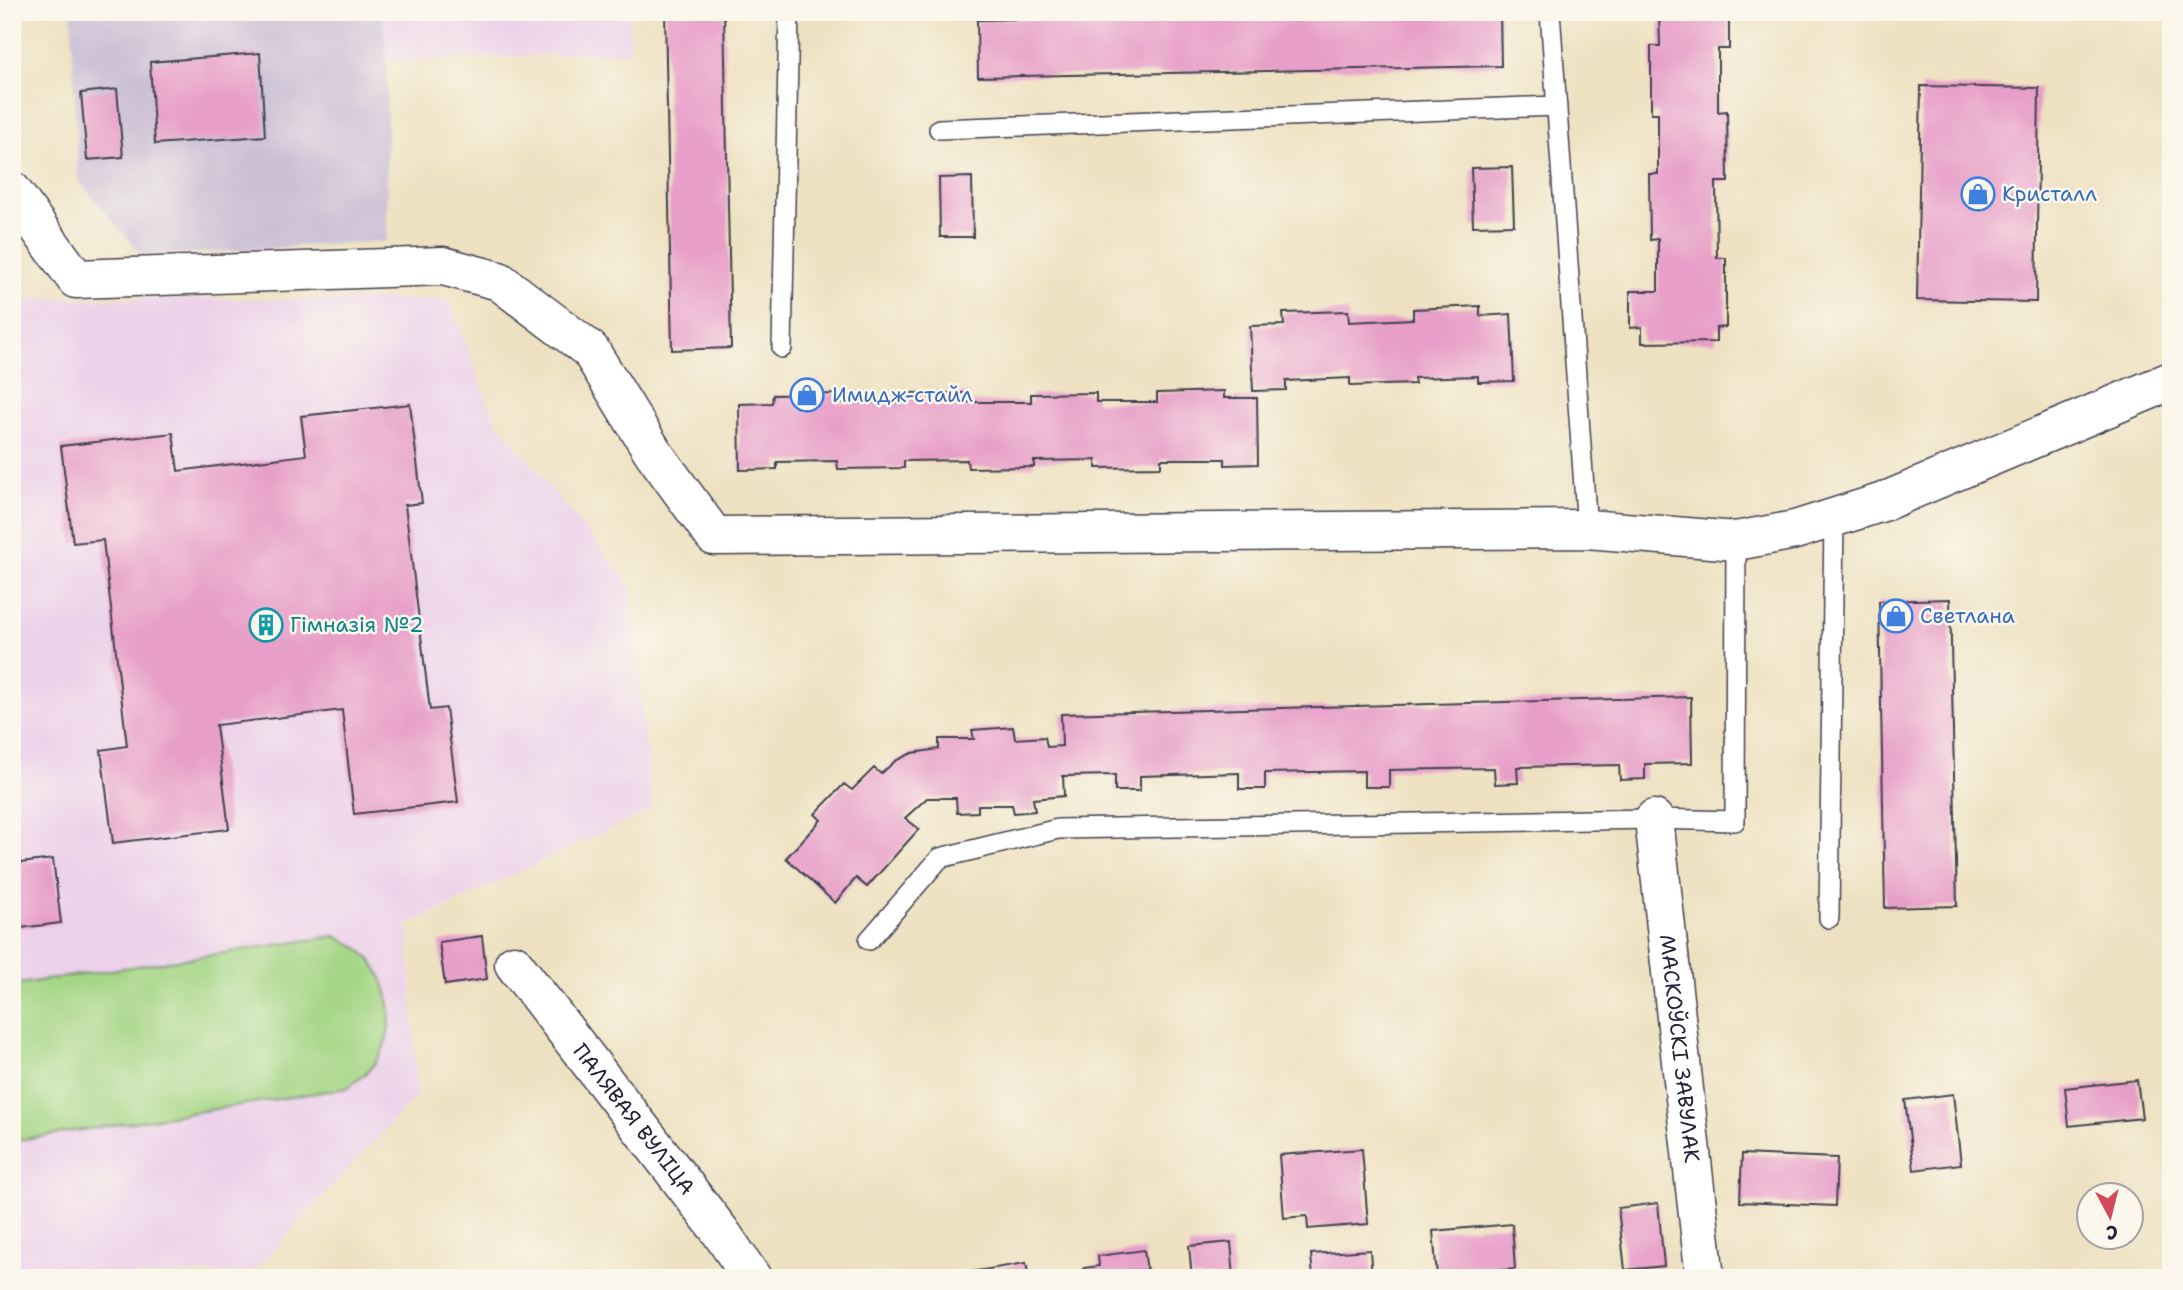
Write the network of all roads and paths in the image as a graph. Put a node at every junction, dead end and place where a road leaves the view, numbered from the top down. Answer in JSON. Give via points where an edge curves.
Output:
{"nodes":[{"id":1,"x":789,"y":12,"type":"edge"},
{"id":2,"x":1550,"y":12,"type":"edge"},
{"id":3,"x":1557,"y":106,"type":"junction"},
{"id":4,"x":939,"y":129,"type":"dead end"},
{"id":5,"x":12,"y":191,"type":"edge"},
{"id":6,"x":782,"y":348,"type":"dead end"},
{"id":7,"x":2171,"y":381,"type":"edge"},
{"id":8,"x":1834,"y":517,"type":"junction"},
{"id":9,"x":1587,"y":529,"type":"junction"},
{"id":10,"x":1736,"y":541,"type":"junction"},
{"id":11,"x":1654,"y":819,"type":"junction"},
{"id":12,"x":1829,"y":918,"type":"dead end"},
{"id":13,"x":869,"y":940,"type":"dead end"},
{"id":14,"x":514,"y":964,"type":"dead end"},
{"id":15,"x":752,"y":1278,"type":"edge"},
{"id":16,"x":1705,"y":1278,"type":"edge"}],
"edges":[{"from":1,"to":6,"type":"lane"},
{"from":2,"to":3,"type":"lane"},
{"from":3,"to":4,"type":"lane"},
{"from":3,"to":9,"type":"lane"},
{"from":5,"to":9,"type":"street","via":[[76,279],[443,266],[499,281],[590,350],[653,452],[714,536]]},
{"from":7,"to":8,"type":"street","via":[[1882,502]]},
{"from":8,"to":10,"type":"street"},
{"from":8,"to":12,"type":"lane"},
{"from":9,"to":10,"type":"street"},
{"from":10,"to":11,"type":"lane","via":[[1735,821]]},
{"from":11,"to":13,"type":"lane","via":[[1058,829],[940,858]]},
{"from":11,"to":16,"type":"street","name":"МАСКОЎСКІ ЗАВУЛАК"},
{"from":14,"to":15,"type":"street","name":"ПАЛЯВАЯ ВУЛІЦА"}]}
